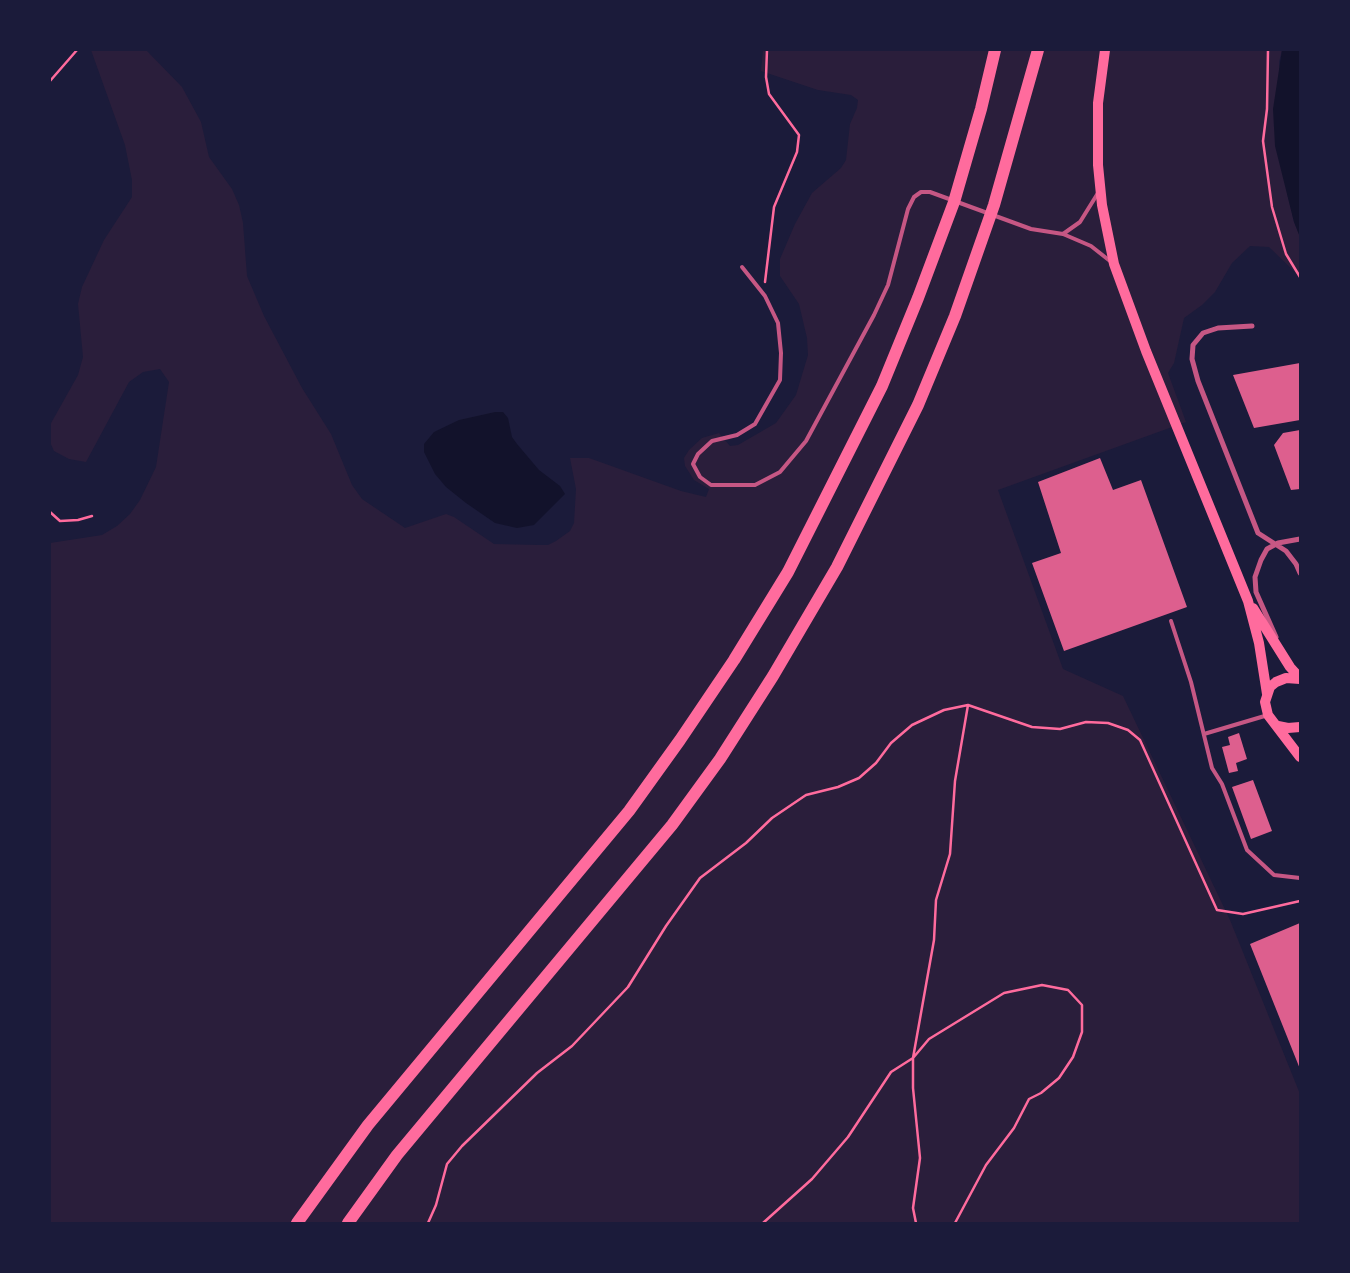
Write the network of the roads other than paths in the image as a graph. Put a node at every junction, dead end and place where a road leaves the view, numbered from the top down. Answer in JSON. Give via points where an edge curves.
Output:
{"nodes":[{"id":1,"x":995,"y":50,"type":"edge"},
{"id":2,"x":1038,"y":50,"type":"edge"},
{"id":3,"x":1105,"y":50,"type":"edge"},
{"id":4,"x":1100,"y":190,"type":"junction"},
{"id":5,"x":1063,"y":234,"type":"junction"},
{"id":6,"x":1114,"y":264,"type":"junction"},
{"id":7,"x":742,"y":266,"type":"dead end"},
{"id":8,"x":1252,"y":326,"type":"dead end"},
{"id":9,"x":1300,"y":539,"type":"edge"},
{"id":10,"x":1276,"y":544,"type":"junction"},
{"id":11,"x":1300,"y":573,"type":"edge"},
{"id":12,"x":1248,"y":601,"type":"junction"},
{"id":13,"x":1171,"y":622,"type":"dead end"},
{"id":14,"x":1280,"y":652,"type":"junction"},
{"id":15,"x":1300,"y":678,"type":"edge"},
{"id":16,"x":1267,"y":694,"type":"junction"},
{"id":17,"x":1268,"y":715,"type":"junction"},
{"id":18,"x":1278,"y":726,"type":"junction"},
{"id":19,"x":1300,"y":727,"type":"edge"},
{"id":20,"x":1204,"y":734,"type":"junction"},
{"id":21,"x":1300,"y":757,"type":"edge"},
{"id":22,"x":1300,"y":878,"type":"edge"},
{"id":23,"x":298,"y":1223,"type":"edge"},
{"id":24,"x":348,"y":1223,"type":"edge"}],
"edges":[{"from":1,"to":23,"type":"highway","via":[[958,188],[882,386],[788,572],[734,660],[629,811],[368,1125]]},
{"from":2,"to":24,"type":"highway","via":[[994,205],[955,316],[918,405],[837,568],[720,759],[672,825],[409,1140]]},
{"from":3,"to":4,"type":"main road","via":[[1098,103]]},
{"from":4,"to":5,"type":"lane","via":[[1080,222]]},
{"from":4,"to":6,"type":"main road"},
{"from":5,"to":6,"type":"lane","via":[[1091,246]]},
{"from":5,"to":7,"type":"lane","via":[[1031,229],[930,192],[921,192],[914,197],[908,209],[888,284],[874,315],[806,441],[780,472],[755,485],[711,485],[700,477],[693,464],[698,454],[712,441],[737,435],[755,424],[780,380],[778,323],[764,296]]},
{"from":6,"to":12,"type":"main road"},
{"from":8,"to":10,"type":"street","via":[[1218,328],[1204,333],[1193,345],[1192,358],[1198,381],[1258,533]]},
{"from":9,"to":10,"type":"street"},
{"from":10,"to":11,"type":"street","via":[[1286,551]]},
{"from":10,"to":14,"type":"street","via":[[1267,549],[1255,577],[1256,592]]},
{"from":12,"to":14,"type":"main road"},
{"from":12,"to":16,"type":"main road","via":[[1260,643]]},
{"from":13,"to":20,"type":"lane"},
{"from":14,"to":15,"type":"main road"},
{"from":15,"to":16,"type":"main road","via":[[1281,679],[1270,687]]},
{"from":16,"to":17,"type":"main road"},
{"from":17,"to":18,"type":"main road"},
{"from":17,"to":20,"type":"lane"},
{"from":18,"to":19,"type":"main road"},
{"from":18,"to":21,"type":"main road"},
{"from":20,"to":22,"type":"lane","via":[[1212,768],[1222,784],[1247,850],[1274,875]]}]}
